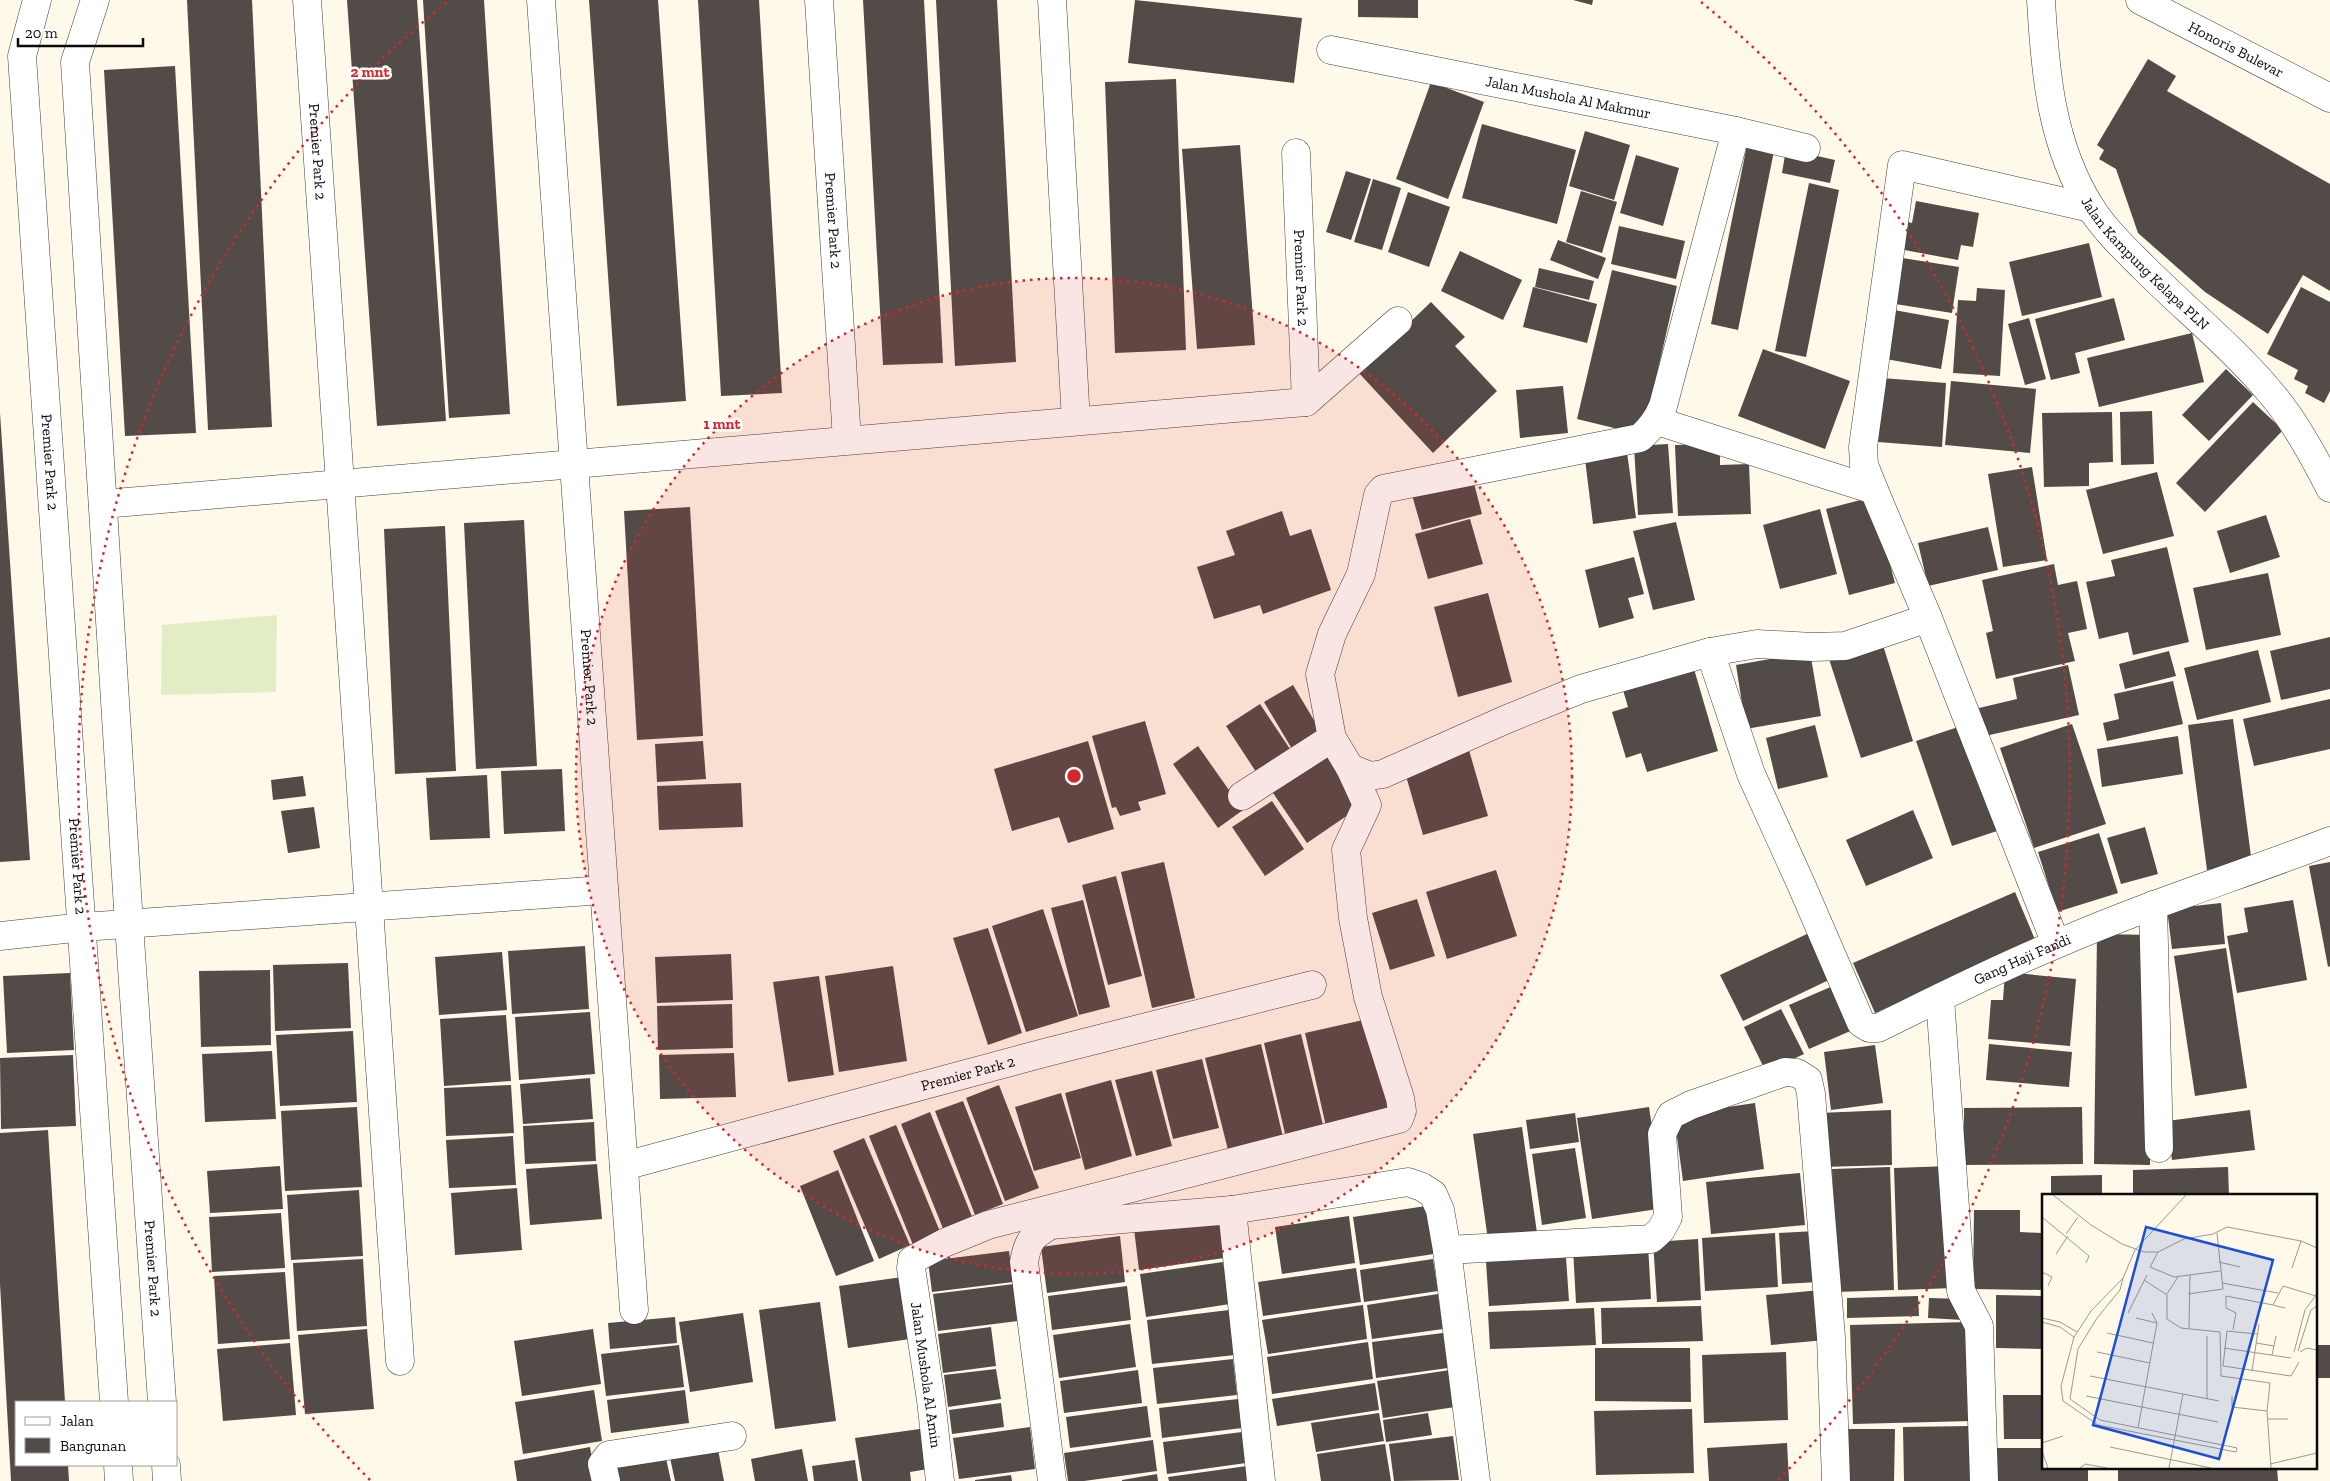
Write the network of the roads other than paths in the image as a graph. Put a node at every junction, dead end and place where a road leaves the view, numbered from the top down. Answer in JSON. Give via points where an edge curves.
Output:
{"nodes":[{"id":1,"x":37,"y":0,"type":"edge"},
{"id":2,"x":95,"y":0,"type":"edge"},
{"id":3,"x":307,"y":0,"type":"edge"},
{"id":4,"x":541,"y":0,"type":"edge"},
{"id":5,"x":819,"y":0,"type":"edge"},
{"id":6,"x":1052,"y":0,"type":"edge"},
{"id":7,"x":2041,"y":0,"type":"edge"},
{"id":8,"x":2140,"y":0,"type":"edge"},
{"id":9,"x":1331,"y":50,"type":"dead end"},
{"id":10,"x":2330,"y":98,"type":"edge"},
{"id":11,"x":1736,"y":131,"type":"junction"},
{"id":12,"x":1806,"y":148,"type":"dead end"},
{"id":13,"x":1296,"y":153,"type":"dead end"},
{"id":14,"x":2091,"y":208,"type":"junction"},
{"id":15,"x":1398,"y":321,"type":"dead end"},
{"id":16,"x":1306,"y":402,"type":"junction"},
{"id":17,"x":1076,"y":421,"type":"junction"},
{"id":18,"x":1657,"y":421,"type":"junction"},
{"id":19,"x":847,"y":440,"type":"junction"},
{"id":20,"x":574,"y":464,"type":"junction"},
{"id":21,"x":340,"y":483,"type":"junction"},
{"id":22,"x":2330,"y":488,"type":"edge"},
{"id":23,"x":1874,"y":490,"type":"junction"},
{"id":24,"x":103,"y":504,"type":"junction"},
{"id":25,"x":1928,"y":618,"type":"junction"},
{"id":26,"x":1710,"y":652,"type":"junction"},
{"id":27,"x":1332,"y":738,"type":"junction"},
{"id":28,"x":1350,"y":768,"type":"junction"},
{"id":29,"x":1242,"y":796,"type":"dead end"},
{"id":30,"x":2330,"y":841,"type":"edge"},
{"id":31,"x":604,"y":890,"type":"junction"},
{"id":32,"x":369,"y":905,"type":"junction"},
{"id":33,"x":2153,"y":905,"type":"junction"},
{"id":34,"x":129,"y":924,"type":"junction"},
{"id":35,"x":83,"y":927,"type":"junction"},
{"id":36,"x":0,"y":936,"type":"edge"},
{"id":37,"x":2056,"y":944,"type":"junction"},
{"id":38,"x":1312,"y":985,"type":"dead end"},
{"id":39,"x":1940,"y":998,"type":"junction"},
{"id":40,"x":2158,"y":1148,"type":"dead end"},
{"id":41,"x":624,"y":1166,"type":"junction"},
{"id":42,"x":1232,"y":1210,"type":"junction"},
{"id":43,"x":1447,"y":1250,"type":"junction"},
{"id":44,"x":634,"y":1310,"type":"dead end"},
{"id":45,"x":400,"y":1361,"type":"dead end"},
{"id":46,"x":114,"y":1401,"type":"edge"},
{"id":47,"x":162,"y":1401,"type":"edge"},
{"id":48,"x":732,"y":1436,"type":"dead end"},
{"id":49,"x":118,"y":1466,"type":"edge"},
{"id":50,"x":166,"y":1466,"type":"edge"},
{"id":51,"x":119,"y":1481,"type":"edge"},
{"id":52,"x":167,"y":1481,"type":"edge"},
{"id":53,"x":606,"y":1481,"type":"edge"},
{"id":54,"x":940,"y":1481,"type":"edge"},
{"id":55,"x":1052,"y":1481,"type":"edge"},
{"id":56,"x":1261,"y":1481,"type":"edge"},
{"id":57,"x":1476,"y":1481,"type":"edge"},
{"id":58,"x":1836,"y":1481,"type":"edge"},
{"id":59,"x":1984,"y":1481,"type":"edge"}],
"edges":[{"from":1,"to":35,"type":"street","name":"Premier Park 2","via":[[22,56]]},
{"from":2,"to":24,"type":"street","name":"Premier Park 2","via":[[75,62]]},
{"from":3,"to":21,"type":"street","name":"Premier Park 2"},
{"from":4,"to":20,"type":"street","name":"Premier Park 2"},
{"from":5,"to":19,"type":"street","name":"Premier Park 2"},
{"from":6,"to":17,"type":"street"},
{"from":7,"to":14,"type":"street","name":"Jalan Kampung Kelapa PLN","via":[[2044,57],[2052,112],[2065,155]]},
{"from":8,"to":10,"type":"street","name":"Honoris Bulevar"},
{"from":9,"to":11,"type":"street","name":"Jalan Mushola Al Makmur"},
{"from":11,"to":12,"type":"street","name":"Jalan Mushola Al Makmur"},
{"from":11,"to":18,"type":"street"},
{"from":13,"to":16,"type":"street","name":"Premier Park 2"},
{"from":14,"to":22,"type":"street","name":"Jalan Kampung Kelapa PLN","via":[[2124,248],[2270,392],[2309,448]]},
{"from":14,"to":23,"type":"street","via":[[1902,165],[1863,438],[1864,465]]},
{"from":15,"to":16,"type":"street"},
{"from":16,"to":17,"type":"street"},
{"from":17,"to":19,"type":"street"},
{"from":18,"to":23,"type":"street"},
{"from":18,"to":27,"type":"street","via":[[1640,438],[1382,489],[1361,574],[1332,634],[1320,674]]},
{"from":19,"to":20,"type":"street"},
{"from":20,"to":21,"type":"street"},
{"from":20,"to":31,"type":"street","name":"Premier Park 2"},
{"from":21,"to":24,"type":"street"},
{"from":21,"to":32,"type":"street","name":"Premier Park 2"},
{"from":23,"to":25,"type":"street"},
{"from":24,"to":34,"type":"street","name":"Premier Park 2"},
{"from":25,"to":26,"type":"street","via":[[1844,646],[1757,644]]},
{"from":25,"to":37,"type":"street"},
{"from":26,"to":28,"type":"street","via":[[1581,689],[1383,774],[1370,776]]},
{"from":26,"to":39,"type":"street","name":"Gang Haji Fandi","via":[[1750,774],[1861,1023],[1869,1028],[1878,1028]]},
{"from":27,"to":28,"type":"street"},
{"from":27,"to":29,"type":"street"},
{"from":28,"to":54,"type":"street","name":"Jalan Mushola Al Amin","via":[[1367,805],[1346,850],[1353,918],[1368,997],[1400,1098],[1402,1111],[1399,1119],[988,1225],[912,1260]]},
{"from":30,"to":33,"type":"street","name":"Gang Haji Fandi","via":[[2233,879]]},
{"from":31,"to":32,"type":"street","name":"Premier Park 2"},
{"from":31,"to":41,"type":"street","name":"Premier Park 2"},
{"from":32,"to":34,"type":"street","name":"Premier Park 2"},
{"from":32,"to":45,"type":"street","name":"Premier Park 2"},
{"from":33,"to":37,"type":"street","name":"Gang Haji Fandi"},
{"from":33,"to":40,"type":"street"},
{"from":34,"to":35,"type":"street","name":"Premier Park 2"},
{"from":34,"to":47,"type":"street","name":"Premier Park 2"},
{"from":35,"to":36,"type":"street","name":"Premier Park 2"},
{"from":35,"to":46,"type":"street","name":"Premier Park 2"},
{"from":37,"to":39,"type":"street","name":"Gang Haji Fandi"},
{"from":38,"to":41,"type":"street","name":"Premier Park 2"},
{"from":39,"to":59,"type":"street","via":[[1961,1291],[1979,1326]]},
{"from":41,"to":44,"type":"street","name":"Premier Park 2"},
{"from":42,"to":43,"type":"street","via":[[1408,1182],[1433,1194],[1440,1210]]},
{"from":42,"to":55,"type":"street","via":[[1051,1225],[1036,1234],[1027,1246],[1024,1262]]},
{"from":42,"to":56,"type":"street"},
{"from":43,"to":57,"type":"street"},
{"from":43,"to":58,"type":"street","via":[[1650,1239],[1661,1230],[1668,1217],[1662,1134],[1671,1115],[1785,1072],[1796,1073],[1808,1080],[1831,1337]]},
{"from":48,"to":53,"type":"street","via":[[609,1455],[602,1464]]},
{"from":49,"to":51,"type":"street"},
{"from":50,"to":52,"type":"street"}]}
